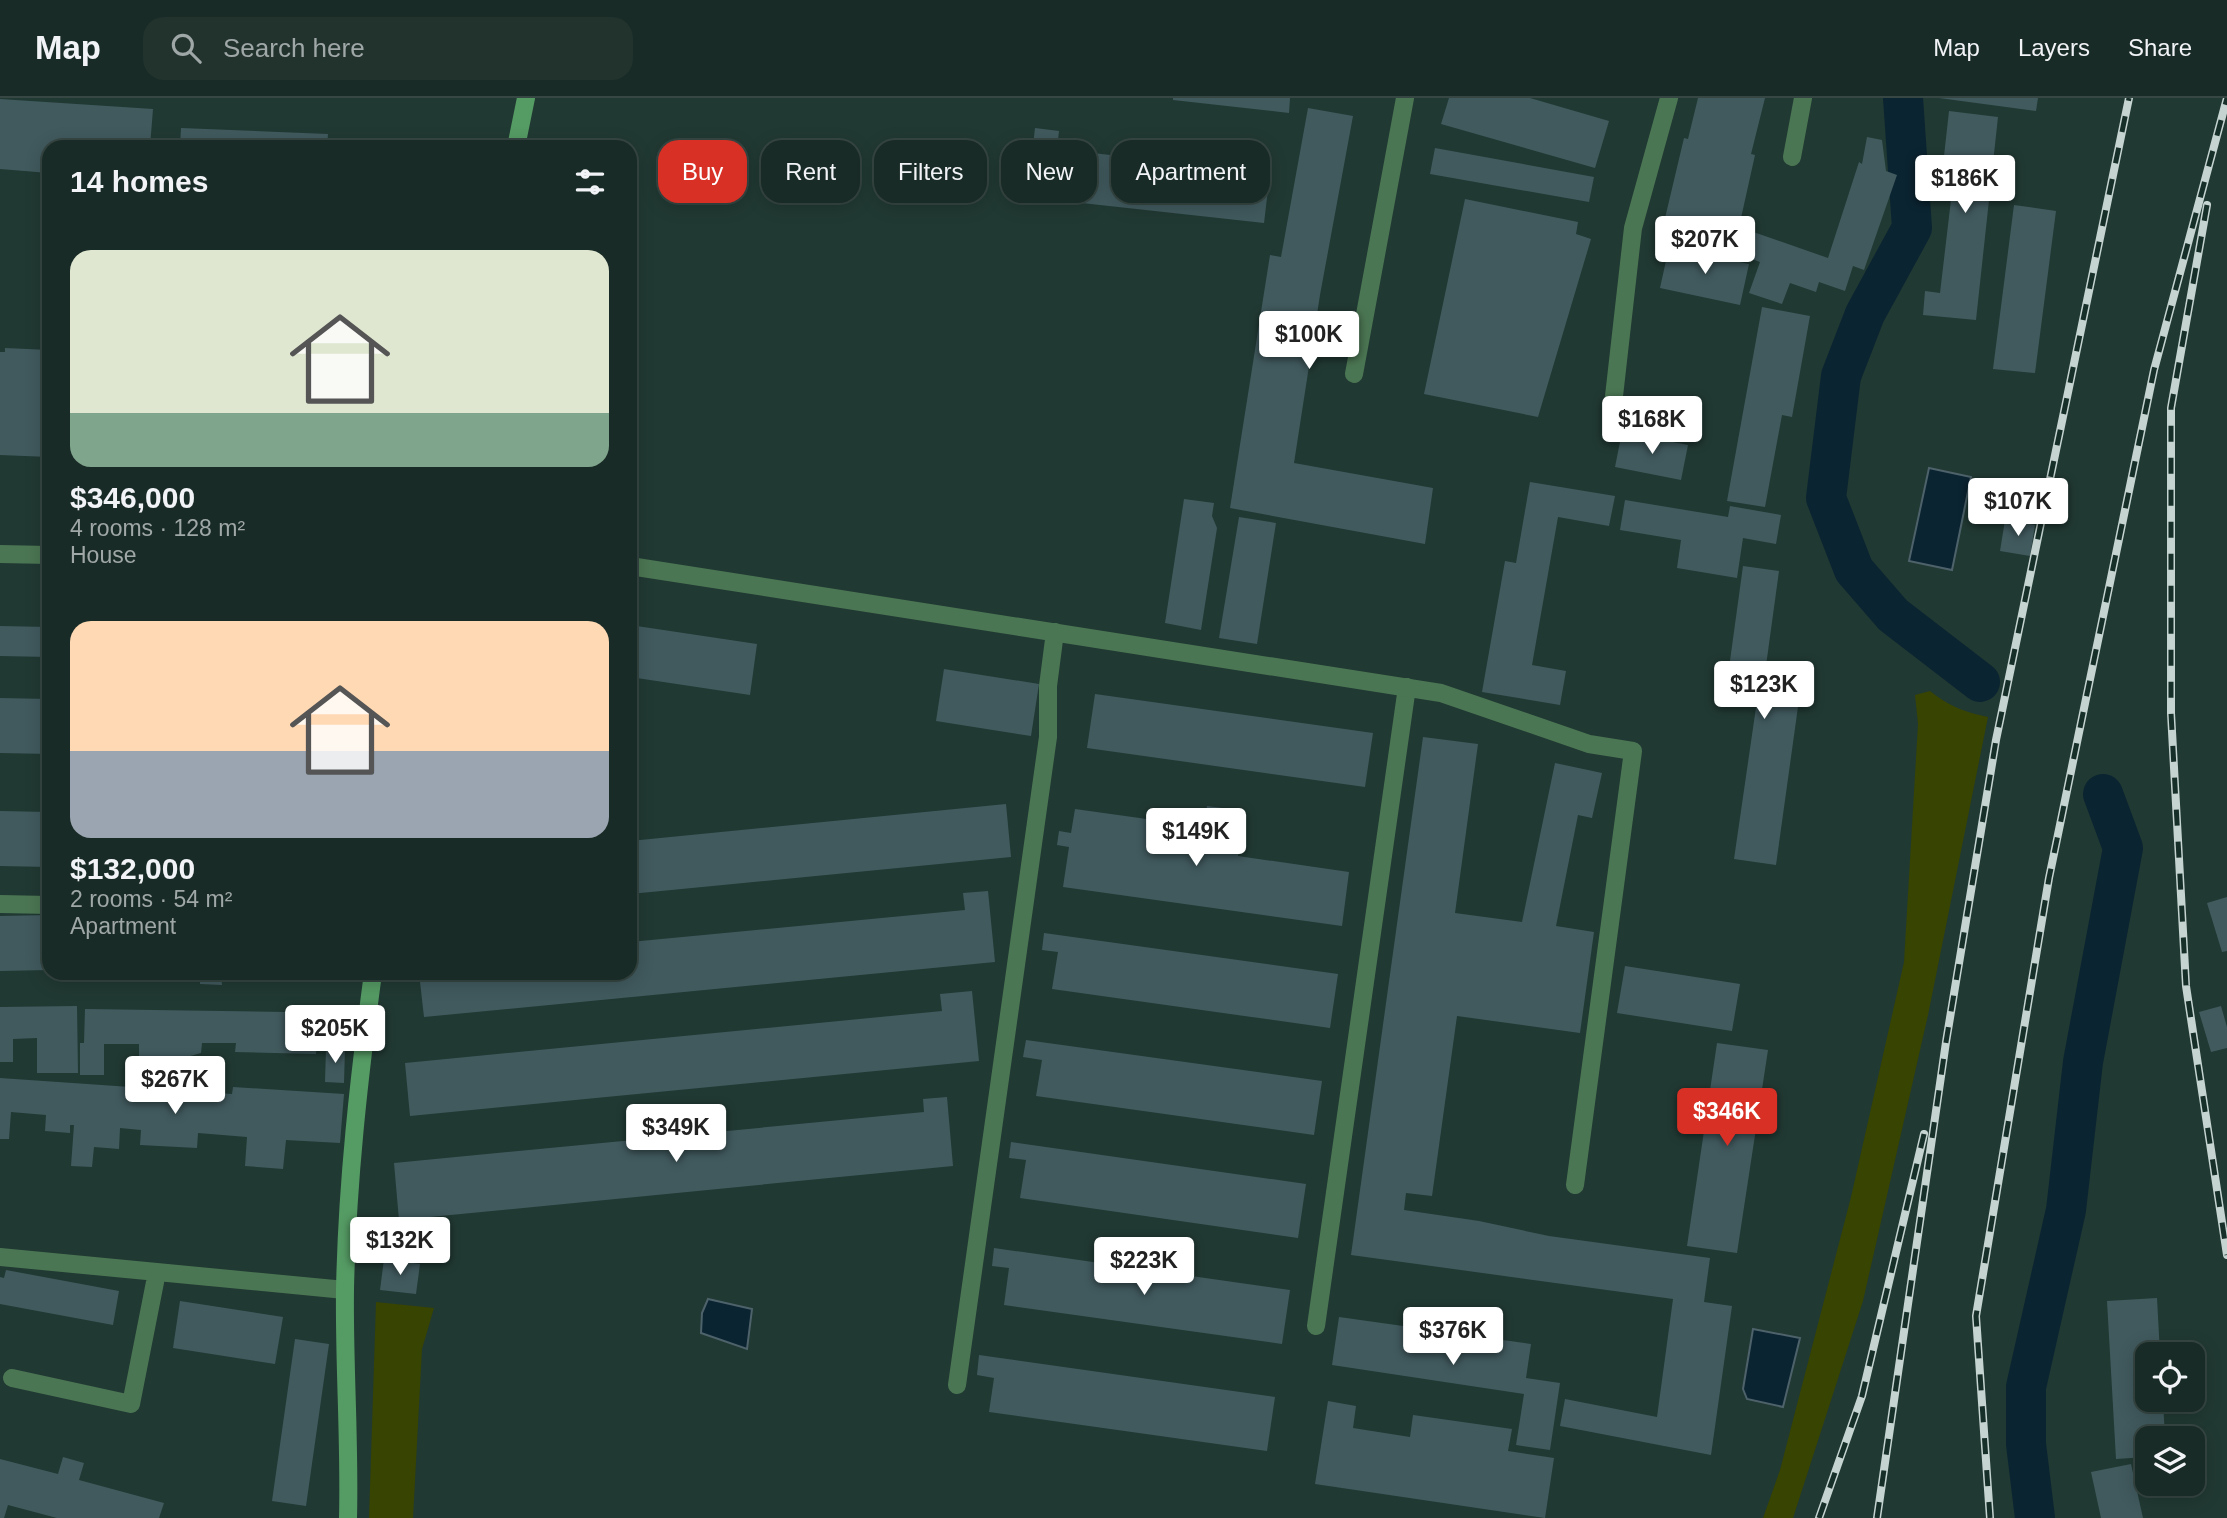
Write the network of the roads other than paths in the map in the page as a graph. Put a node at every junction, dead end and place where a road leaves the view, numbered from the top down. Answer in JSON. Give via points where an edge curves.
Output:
{"nodes":[{"id":1,"x":526,"y":98,"type":"edge"},
{"id":2,"x":1405,"y":98,"type":"edge"},
{"id":3,"x":1669,"y":98,"type":"edge"},
{"id":4,"x":1803,"y":98,"type":"edge"},
{"id":5,"x":517,"y":140,"type":"edge"},
{"id":6,"x":1792,"y":158,"type":"dead end"},
{"id":7,"x":1354,"y":374,"type":"dead end"},
{"id":8,"x":1613,"y":405,"type":"dead end"},
{"id":9,"x":0,"y":554,"type":"edge"},
{"id":10,"x":42,"y":555,"type":"edge"},
{"id":11,"x":637,"y":567,"type":"edge"},
{"id":12,"x":1055,"y":632,"type":"junction"},
{"id":13,"x":1407,"y":687,"type":"junction"},
{"id":14,"x":0,"y":904,"type":"edge"},
{"id":15,"x":42,"y":905,"type":"edge"},
{"id":16,"x":372,"y":980,"type":"edge"},
{"id":17,"x":1575,"y":1185,"type":"dead end"},
{"id":18,"x":0,"y":1257,"type":"edge"},
{"id":19,"x":157,"y":1272,"type":"junction"},
{"id":20,"x":345,"y":1290,"type":"junction"},
{"id":21,"x":1317,"y":1326,"type":"dead end"},
{"id":22,"x":12,"y":1378,"type":"dead end"},
{"id":23,"x":957,"y":1385,"type":"dead end"},
{"id":24,"x":348,"y":1518,"type":"edge"}],
"edges":[{"from":1,"to":5,"type":"street"},
{"from":2,"to":7,"type":"street"},
{"from":3,"to":8,"type":"street","via":[[1633,228]]},
{"from":4,"to":6,"type":"street"},
{"from":9,"to":10,"type":"street"},
{"from":11,"to":12,"type":"street"},
{"from":12,"to":13,"type":"street"},
{"from":12,"to":23,"type":"street","via":[[1048,737]]},
{"from":13,"to":17,"type":"street","via":[[1441,693],[1589,744],[1633,751]]},
{"from":13,"to":21,"type":"street"},
{"from":14,"to":15,"type":"street"},
{"from":16,"to":20,"type":"street","via":[[358,1084]]},
{"from":18,"to":19,"type":"street"},
{"from":19,"to":20,"type":"street"},
{"from":19,"to":22,"type":"street","via":[[131,1404]]},
{"from":20,"to":24,"type":"street"}]}
